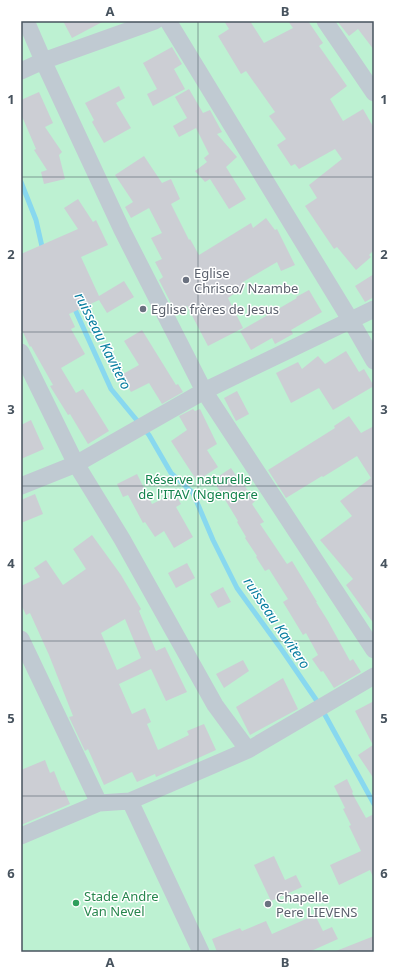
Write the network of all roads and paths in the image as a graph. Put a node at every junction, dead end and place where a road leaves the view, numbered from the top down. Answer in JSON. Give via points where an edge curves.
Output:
{"nodes":[{"id":1,"x":26,"y":21,"type":"edge"},
{"id":2,"x":155,"y":21,"type":"edge"},
{"id":3,"x":168,"y":21,"type":"edge"},
{"id":4,"x":325,"y":21,"type":"edge"},
{"id":5,"x":43,"y":61,"type":"junction"},
{"id":6,"x":21,"y":71,"type":"edge"},
{"id":7,"x":374,"y":93,"type":"edge"},
{"id":8,"x":374,"y":309,"type":"edge"},
{"id":9,"x":351,"y":321,"type":"junction"},
{"id":10,"x":21,"y":352,"type":"edge"},
{"id":11,"x":374,"y":361,"type":"edge"},
{"id":12,"x":204,"y":391,"type":"junction"},
{"id":13,"x":76,"y":464,"type":"junction"},
{"id":14,"x":21,"y":486,"type":"edge"},
{"id":15,"x":21,"y":639,"type":"edge"},
{"id":16,"x":374,"y":650,"type":"edge"},
{"id":17,"x":374,"y":676,"type":"edge"},
{"id":18,"x":248,"y":750,"type":"junction"},
{"id":19,"x":130,"y":801,"type":"junction"},
{"id":20,"x":99,"y":803,"type":"junction"},
{"id":21,"x":21,"y":836,"type":"edge"},
{"id":22,"x":201,"y":952,"type":"edge"}],
"edges":[{"from":1,"to":5,"type":"street"},
{"from":2,"to":5,"type":"street"},
{"from":3,"to":9,"type":"street"},
{"from":4,"to":7,"type":"street"},
{"from":5,"to":6,"type":"street"},
{"from":5,"to":12,"type":"street","via":[[122,230]]},
{"from":8,"to":9,"type":"street"},
{"from":9,"to":11,"type":"street"},
{"from":9,"to":12,"type":"street"},
{"from":10,"to":13,"type":"street"},
{"from":12,"to":13,"type":"street"},
{"from":12,"to":16,"type":"street"},
{"from":13,"to":14,"type":"street"},
{"from":13,"to":18,"type":"street","via":[[122,539],[215,705]]},
{"from":15,"to":20,"type":"street"},
{"from":17,"to":18,"type":"street"},
{"from":18,"to":19,"type":"street"},
{"from":19,"to":20,"type":"street"},
{"from":19,"to":22,"type":"street"},
{"from":20,"to":21,"type":"street"}]}
